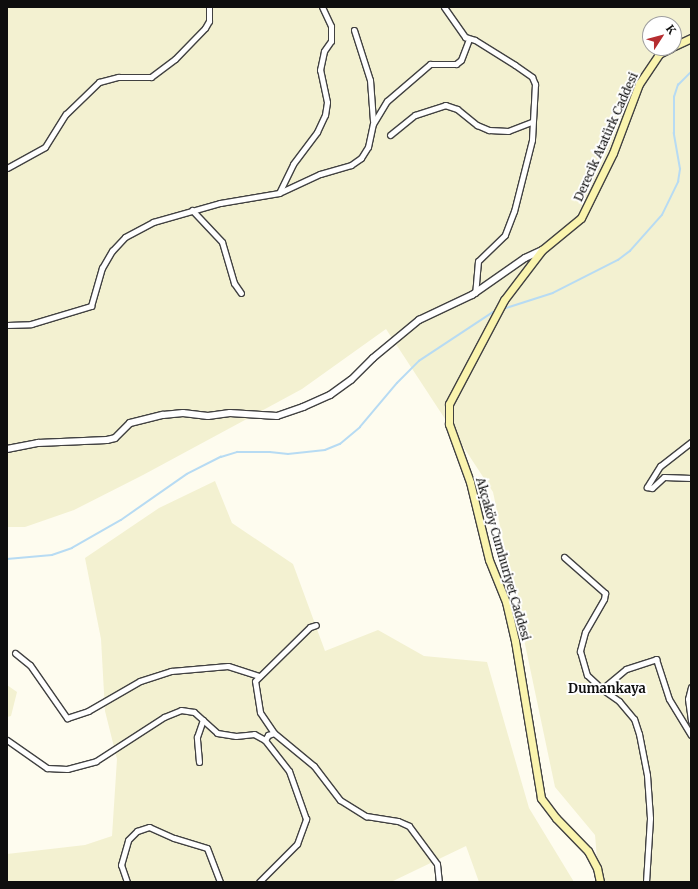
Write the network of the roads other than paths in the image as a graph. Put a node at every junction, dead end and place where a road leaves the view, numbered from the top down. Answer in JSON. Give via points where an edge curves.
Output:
{"nodes":[{"id":1,"x":209,"y":7,"type":"edge"},
{"id":2,"x":322,"y":7,"type":"edge"},
{"id":3,"x":444,"y":7,"type":"edge"},
{"id":4,"x":354,"y":30,"type":"dead end"},
{"id":5,"x":469,"y":38,"type":"junction"},
{"id":6,"x":658,"y":56,"type":"edge"},
{"id":7,"x":531,"y":122,"type":"junction"},
{"id":8,"x":373,"y":124,"type":"junction"},
{"id":9,"x":390,"y":136,"type":"dead end"},
{"id":10,"x":7,"y":168,"type":"edge"},
{"id":11,"x":279,"y":193,"type":"junction"},
{"id":12,"x":192,"y":210,"type":"junction"},
{"id":13,"x":542,"y":250,"type":"junction"},
{"id":14,"x":241,"y":293,"type":"dead end"},
{"id":15,"x":475,"y":293,"type":"junction"},
{"id":16,"x":7,"y":325,"type":"edge"},
{"id":17,"x":691,"y":442,"type":"edge"},
{"id":18,"x":7,"y":449,"type":"edge"},
{"id":19,"x":691,"y":478,"type":"edge"},
{"id":20,"x":564,"y":558,"type":"dead end"},
{"id":21,"x":316,"y":625,"type":"dead end"},
{"id":22,"x":15,"y":654,"type":"dead end"},
{"id":23,"x":259,"y":676,"type":"junction"},
{"id":24,"x":691,"y":687,"type":"edge"},
{"id":25,"x":602,"y":689,"type":"junction"},
{"id":26,"x":204,"y":720,"type":"junction"},
{"id":27,"x":691,"y":721,"type":"edge"},
{"id":28,"x":274,"y":733,"type":"junction"},
{"id":29,"x":691,"y":735,"type":"edge"},
{"id":30,"x":7,"y":740,"type":"edge"},
{"id":31,"x":265,"y":740,"type":"junction"},
{"id":32,"x":199,"y":762,"type":"dead end"},
{"id":33,"x":126,"y":882,"type":"edge"},
{"id":34,"x":220,"y":882,"type":"edge"},
{"id":35,"x":260,"y":882,"type":"edge"},
{"id":36,"x":440,"y":882,"type":"edge"},
{"id":37,"x":600,"y":882,"type":"edge"},
{"id":38,"x":646,"y":882,"type":"edge"}],
"edges":[{"from":1,"to":10,"type":"street","via":[[206,28],[176,59],[151,77],[122,76],[99,82],[66,114],[45,147]]},
{"from":2,"to":11,"type":"street","via":[[331,26],[331,41],[324,51],[320,70],[327,102],[325,115],[317,132],[293,164]]},
{"from":3,"to":5,"type":"street","via":[[452,22]]},
{"from":4,"to":8,"type":"street","via":[[370,80]]},
{"from":5,"to":7,"type":"street","via":[[532,77],[535,84]]},
{"from":5,"to":8,"type":"street","via":[[461,60],[456,64],[430,64],[420,71],[387,101]]},
{"from":6,"to":13,"type":"main road","name":"Derecik Atatürk Caddesi","via":[[639,84],[613,153],[581,218]]},
{"from":7,"to":9,"type":"street","via":[[508,131],[489,130],[477,126],[457,109],[445,105],[415,115]]},
{"from":7,"to":15,"type":"street","via":[[532,140],[510,224],[505,235],[478,261]]},
{"from":8,"to":11,"type":"street","via":[[368,147],[356,162],[320,174]]},
{"from":11,"to":12,"type":"street","via":[[220,202]]},
{"from":12,"to":14,"type":"street","via":[[222,242],[234,283]]},
{"from":12,"to":16,"type":"street","via":[[159,219],[120,241],[102,268],[91,306],[31,324]]},
{"from":13,"to":15,"type":"street","via":[[525,258]]},
{"from":13,"to":37,"type":"main road","name":"Akçaköy Cumhuriyet Caddesi","via":[[504,300],[468,367],[449,404],[449,424],[470,482],[489,560],[506,602],[542,798],[556,818],[588,851],[597,868]]},
{"from":15,"to":18,"type":"street","via":[[419,320],[351,380],[330,395],[278,416],[230,413],[208,416],[163,414],[130,423],[115,438],[108,440],[38,443]]},
{"from":17,"to":19,"type":"street","via":[[660,466],[647,487],[652,488],[664,477]]},
{"from":20,"to":25,"type":"street","via":[[605,593],[585,632],[580,651],[587,675]]},
{"from":21,"to":23,"type":"street","via":[[310,627]]},
{"from":22,"to":23,"type":"street","via":[[30,665],[67,718],[88,711],[134,684],[171,671],[228,666]]},
{"from":23,"to":28,"type":"street","via":[[255,687],[260,712]]},
{"from":24,"to":27,"type":"street","via":[[688,699]]},
{"from":25,"to":29,"type":"street","via":[[626,669],[656,659],[669,699]]},
{"from":25,"to":38,"type":"street","via":[[619,702],[634,719],[639,734],[647,775],[650,818]]},
{"from":26,"to":30,"type":"street","via":[[188,710],[175,712],[96,761],[67,769],[47,768]]},
{"from":26,"to":31,"type":"street","via":[[217,733],[236,736],[254,734]]},
{"from":26,"to":32,"type":"street","via":[[198,737]]},
{"from":28,"to":31,"type":"street","via":[[268,735]]},
{"from":28,"to":36,"type":"street","via":[[314,766],[340,800],[366,816],[398,821],[409,826],[437,864]]},
{"from":31,"to":35,"type":"street","via":[[289,771],[306,819],[301,838],[293,849]]},
{"from":33,"to":34,"type":"street","via":[[121,865],[128,840],[132,835],[149,827],[178,840],[207,848]]}]}
